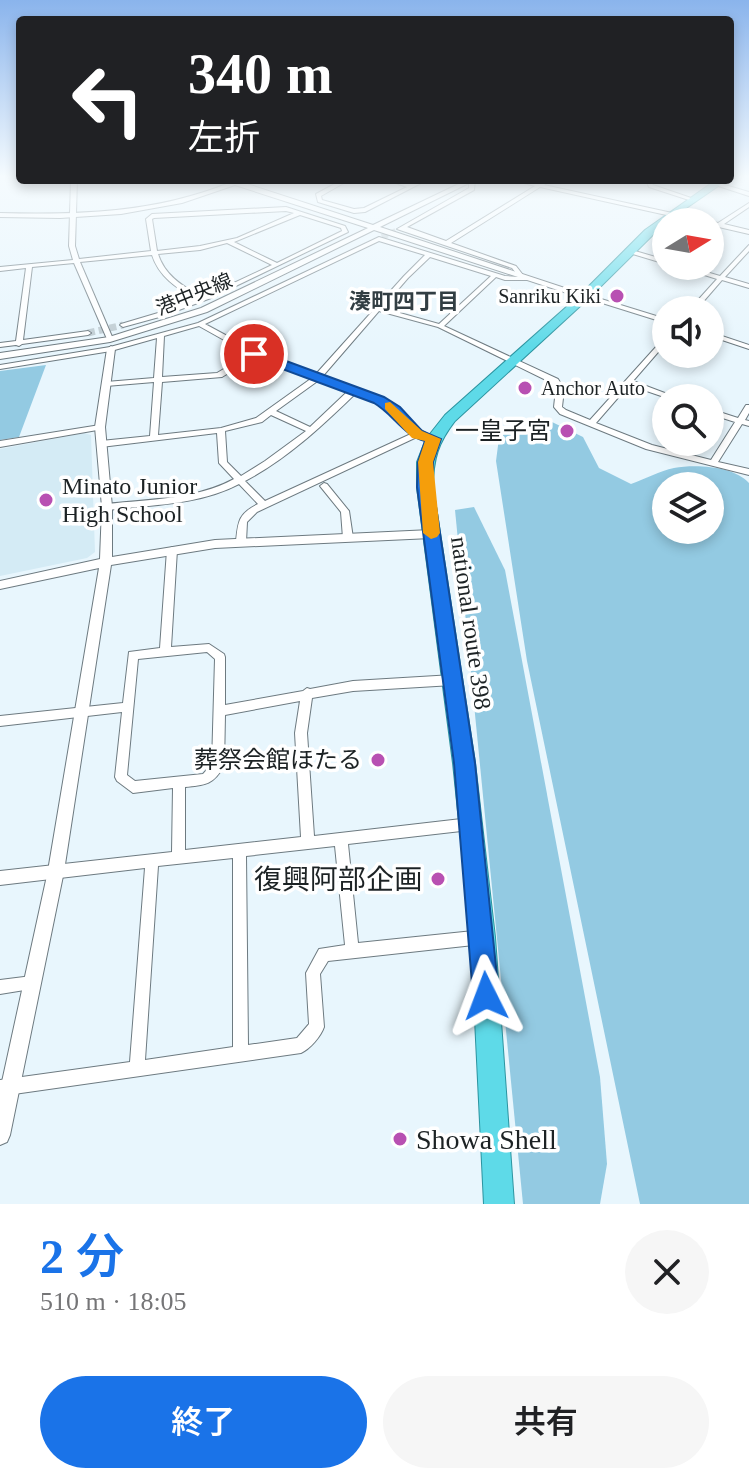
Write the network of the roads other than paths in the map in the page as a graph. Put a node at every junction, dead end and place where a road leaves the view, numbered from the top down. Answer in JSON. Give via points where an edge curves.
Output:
{"nodes":[{"id":1,"x":72,"y":233,"type":"edge"},
{"id":2,"x":150,"y":233,"type":"edge"},
{"id":3,"x":251,"y":233,"type":"edge"},
{"id":4,"x":343,"y":233,"type":"edge"},
{"id":5,"x":362,"y":233,"type":"edge"},
{"id":6,"x":389,"y":233,"type":"tunnel mouth"},
{"id":7,"x":413,"y":233,"type":"tunnel mouth"},
{"id":8,"x":462,"y":233,"type":"edge"},
{"id":9,"x":649,"y":233,"type":"edge"},
{"id":10,"x":229,"y":242,"type":"junction"},
{"id":11,"x":445,"y":244,"type":"junction"},
{"id":12,"x":749,"y":247,"type":"edge"},
{"id":13,"x":628,"y":251,"type":"junction"},
{"id":14,"x":152,"y":254,"type":"junction"},
{"id":15,"x":429,"y":255,"type":"junction"},
{"id":16,"x":652,"y":258,"type":"edge"},
{"id":17,"x":77,"y":262,"type":"junction"},
{"id":18,"x":277,"y":265,"type":"junction"},
{"id":19,"x":29,"y":266,"type":"junction"},
{"id":20,"x":0,"y":269,"type":"edge"},
{"id":21,"x":724,"y":274,"type":"edge"},
{"id":22,"x":495,"y":275,"type":"junction"},
{"id":23,"x":520,"y":275,"type":"junction"},
{"id":24,"x":531,"y":279,"type":"junction"},
{"id":25,"x":724,"y":279,"type":"edge"},
{"id":26,"x":718,"y":280,"type":"edge"},
{"id":27,"x":749,"y":286,"type":"edge"},
{"id":28,"x":585,"y":296,"type":"junction"},
{"id":29,"x":704,"y":296,"type":"edge"},
{"id":30,"x":201,"y":300,"type":"junction"},
{"id":31,"x":378,"y":309,"type":"junction"},
{"id":32,"x":652,"y":317,"type":"edge"},
{"id":33,"x":200,"y":324,"type":"junction"},
{"id":34,"x":123,"y":325,"type":"tunnel mouth"},
{"id":35,"x":440,"y":326,"type":"junction"},
{"id":36,"x":88,"y":333,"type":"tunnel mouth"},
{"id":37,"x":161,"y":337,"type":"junction"},
{"id":38,"x":724,"y":339,"type":"edge"},
{"id":39,"x":19,"y":344,"type":"junction"},
{"id":40,"x":110,"y":344,"type":"junction"},
{"id":41,"x":0,"y":345,"type":"edge"},
{"id":42,"x":749,"y":347,"type":"edge"},
{"id":43,"x":254,"y":354,"type":"junction"},
{"id":44,"x":652,"y":355,"type":"edge"},
{"id":45,"x":0,"y":356,"type":"edge"},
{"id":46,"x":512,"y":361,"type":"junction"},
{"id":47,"x":0,"y":367,"type":"edge"},
{"id":48,"x":317,"y":378,"type":"junction"},
{"id":49,"x":160,"y":379,"type":"junction"},
{"id":50,"x":628,"y":382,"type":"junction"},
{"id":51,"x":106,"y":384,"type":"junction"},
{"id":52,"x":652,"y":390,"type":"edge"},
{"id":53,"x":353,"y":391,"type":"junction"},
{"id":54,"x":749,"y":407,"type":"edge"},
{"id":55,"x":271,"y":412,"type":"junction"},
{"id":56,"x":724,"y":416,"type":"edge"},
{"id":57,"x":592,"y":422,"type":"junction"},
{"id":58,"x":744,"y":422,"type":"edge"},
{"id":59,"x":100,"y":427,"type":"junction"},
{"id":60,"x":221,"y":430,"type":"junction"},
{"id":61,"x":311,"y":430,"type":"junction"},
{"id":62,"x":425,"y":436,"type":"junction"},
{"id":63,"x":154,"y":438,"type":"junction"},
{"id":64,"x":0,"y":444,"type":"edge"},
{"id":65,"x":101,"y":444,"type":"junction"},
{"id":66,"x":714,"y":461,"type":"junction"},
{"id":67,"x":749,"y":472,"type":"edge"},
{"id":68,"x":241,"y":481,"type":"junction"},
{"id":69,"x":324,"y":486,"type":"dead end"},
{"id":70,"x":264,"y":505,"type":"junction"},
{"id":71,"x":107,"y":507,"type":"junction"},
{"id":72,"x":431,"y":534,"type":"junction"},
{"id":73,"x":348,"y":538,"type":"junction"},
{"id":74,"x":241,"y":542,"type":"junction"},
{"id":75,"x":172,"y":550,"type":"junction"},
{"id":76,"x":106,"y":562,"type":"junction"},
{"id":77,"x":0,"y":585,"type":"edge"},
{"id":78,"x":165,"y":652,"type":"junction"},
{"id":79,"x":453,"y":680,"type":"junction"},
{"id":80,"x":307,"y":693,"type":"junction"},
{"id":81,"x":126,"y":707,"type":"junction"},
{"id":82,"x":219,"y":711,"type":"junction"},
{"id":83,"x":81,"y":712,"type":"junction"},
{"id":84,"x":0,"y":721,"type":"edge"},
{"id":85,"x":179,"y":783,"type":"junction"},
{"id":86,"x":470,"y":824,"type":"junction"},
{"id":87,"x":341,"y":840,"type":"junction"},
{"id":88,"x":308,"y":842,"type":"junction"},
{"id":89,"x":239,"y":852,"type":"junction"},
{"id":90,"x":178,"y":857,"type":"junction"},
{"id":91,"x":152,"y":862,"type":"junction"},
{"id":92,"x":56,"y":871,"type":"junction"},
{"id":93,"x":0,"y":878,"type":"edge"},
{"id":94,"x":483,"y":937,"type":"junction"},
{"id":95,"x":352,"y":950,"type":"junction"},
{"id":96,"x":32,"y":983,"type":"junction"},
{"id":97,"x":0,"y":987,"type":"edge"},
{"id":98,"x":241,"y":1052,"type":"junction"},
{"id":99,"x":137,"y":1068,"type":"junction"},
{"id":100,"x":5,"y":1087,"type":"edge"},
{"id":101,"x":0,"y":1135,"type":"edge"},
{"id":102,"x":499,"y":1204,"type":"edge"}],
"edges":[{"from":1,"to":17,"type":"street"},
{"from":2,"to":14,"type":"street"},
{"from":3,"to":10,"type":"street"},
{"from":4,"to":18,"type":"street"},
{"from":5,"to":40,"type":"street","name":"港中央線","via":[[204,310]]},
{"from":6,"to":23,"type":"street"},
{"from":7,"to":11,"type":"street"},
{"from":8,"to":11,"type":"street"},
{"from":9,"to":13,"type":"highway"},
{"from":10,"to":14,"type":"street"},
{"from":10,"to":18,"type":"street"},
{"from":11,"to":23,"type":"street","via":[[514,267]]},
{"from":12,"to":21,"type":"street"},
{"from":13,"to":16,"type":"street"},
{"from":13,"to":28,"type":"highway"},
{"from":14,"to":17,"type":"street"},
{"from":14,"to":30,"type":"street","via":[[169,279]]},
{"from":15,"to":22,"type":"street"},
{"from":15,"to":31,"type":"street"},
{"from":15,"to":33,"type":"street","via":[[380,238]]},
{"from":17,"to":19,"type":"street"},
{"from":17,"to":40,"type":"street"},
{"from":18,"to":30,"type":"street"},
{"from":19,"to":20,"type":"street"},
{"from":19,"to":39,"type":"street"},
{"from":22,"to":24,"type":"street"},
{"from":22,"to":35,"type":"street"},
{"from":23,"to":24,"type":"street"},
{"from":24,"to":28,"type":"street"},
{"from":25,"to":27,"type":"street"},
{"from":26,"to":29,"type":"street"},
{"from":28,"to":32,"type":"street"},
{"from":28,"to":46,"type":"highway"},
{"from":30,"to":34,"type":"street"},
{"from":31,"to":35,"type":"street"},
{"from":31,"to":48,"type":"street"},
{"from":33,"to":37,"type":"street"},
{"from":33,"to":43,"type":"street"},
{"from":35,"to":46,"type":"street"},
{"from":36,"to":39,"type":"street"},
{"from":37,"to":40,"type":"street"},
{"from":37,"to":49,"type":"street"},
{"from":38,"to":42,"type":"street"},
{"from":39,"to":41,"type":"street"},
{"from":40,"to":45,"type":"street","name":"港中央線"},
{"from":40,"to":47,"type":"street"},
{"from":40,"to":51,"type":"street"},
{"from":43,"to":48,"type":"street"},
{"from":43,"to":49,"type":"street","via":[[219,375]]},
{"from":44,"to":50,"type":"street"},
{"from":46,"to":57,"type":"street","via":[[555,381],[560,410]]},
{"from":46,"to":62,"type":"highway"},
{"from":48,"to":53,"type":"street"},
{"from":48,"to":55,"type":"street"},
{"from":49,"to":51,"type":"street"},
{"from":49,"to":63,"type":"street"},
{"from":50,"to":52,"type":"street"},
{"from":50,"to":57,"type":"street"},
{"from":51,"to":59,"type":"street"},
{"from":53,"to":61,"type":"street"},
{"from":53,"to":62,"type":"street","via":[[395,410]]},
{"from":54,"to":58,"type":"street"},
{"from":55,"to":60,"type":"street"},
{"from":55,"to":61,"type":"street"},
{"from":56,"to":58,"type":"street"},
{"from":57,"to":66,"type":"street","via":[[649,447]]},
{"from":58,"to":66,"type":"street"},
{"from":59,"to":64,"type":"street"},
{"from":59,"to":65,"type":"street"},
{"from":60,"to":63,"type":"street"},
{"from":60,"to":68,"type":"street","via":[[223,463]]},
{"from":61,"to":68,"type":"street"},
{"from":62,"to":70,"type":"street"},
{"from":62,"to":72,"type":"highway","name":"national route 398"},
{"from":63,"to":65,"type":"street"},
{"from":65,"to":71,"type":"street"},
{"from":66,"to":67,"type":"street"},
{"from":68,"to":70,"type":"street"},
{"from":68,"to":71,"type":"street","via":[[201,494]]},
{"from":69,"to":73,"type":"street","via":[[345,511]]},
{"from":70,"to":74,"type":"street","via":[[243,521]]},
{"from":71,"to":76,"type":"street"},
{"from":72,"to":73,"type":"street"},
{"from":72,"to":79,"type":"highway","name":"national route 398"},
{"from":73,"to":74,"type":"street"},
{"from":74,"to":75,"type":"street"},
{"from":75,"to":76,"type":"street"},
{"from":75,"to":78,"type":"street"},
{"from":76,"to":77,"type":"street"},
{"from":76,"to":83,"type":"street"},
{"from":78,"to":81,"type":"street","via":[[133,655]]},
{"from":78,"to":82,"type":"street","via":[[209,648],[220,657]]},
{"from":79,"to":80,"type":"street"},
{"from":79,"to":86,"type":"highway","name":"national route 398"},
{"from":80,"to":82,"type":"street"},
{"from":80,"to":88,"type":"street","via":[[301,733]]},
{"from":81,"to":83,"type":"street"},
{"from":81,"to":85,"type":"street","via":[[121,777],[133,787]]},
{"from":82,"to":85,"type":"street","via":[[218,766],[206,779]]},
{"from":83,"to":84,"type":"street"},
{"from":83,"to":92,"type":"street"},
{"from":85,"to":90,"type":"street"},
{"from":86,"to":87,"type":"street"},
{"from":86,"to":94,"type":"highway","name":"national route 398"},
{"from":87,"to":88,"type":"street"},
{"from":87,"to":95,"type":"street"},
{"from":88,"to":89,"type":"street"},
{"from":89,"to":90,"type":"street"},
{"from":89,"to":98,"type":"street"},
{"from":90,"to":91,"type":"street"},
{"from":91,"to":92,"type":"street"},
{"from":91,"to":99,"type":"street"},
{"from":92,"to":93,"type":"street"},
{"from":92,"to":96,"type":"street"},
{"from":94,"to":95,"type":"street"},
{"from":94,"to":102,"type":"highway","name":"national route 398"},
{"from":95,"to":98,"type":"street","via":[[324,954],[313,973],[317,1027],[301,1045]]},
{"from":96,"to":97,"type":"street"},
{"from":96,"to":100,"type":"street"},
{"from":98,"to":99,"type":"street"},
{"from":99,"to":100,"type":"street"},
{"from":100,"to":101,"type":"street"}]}
